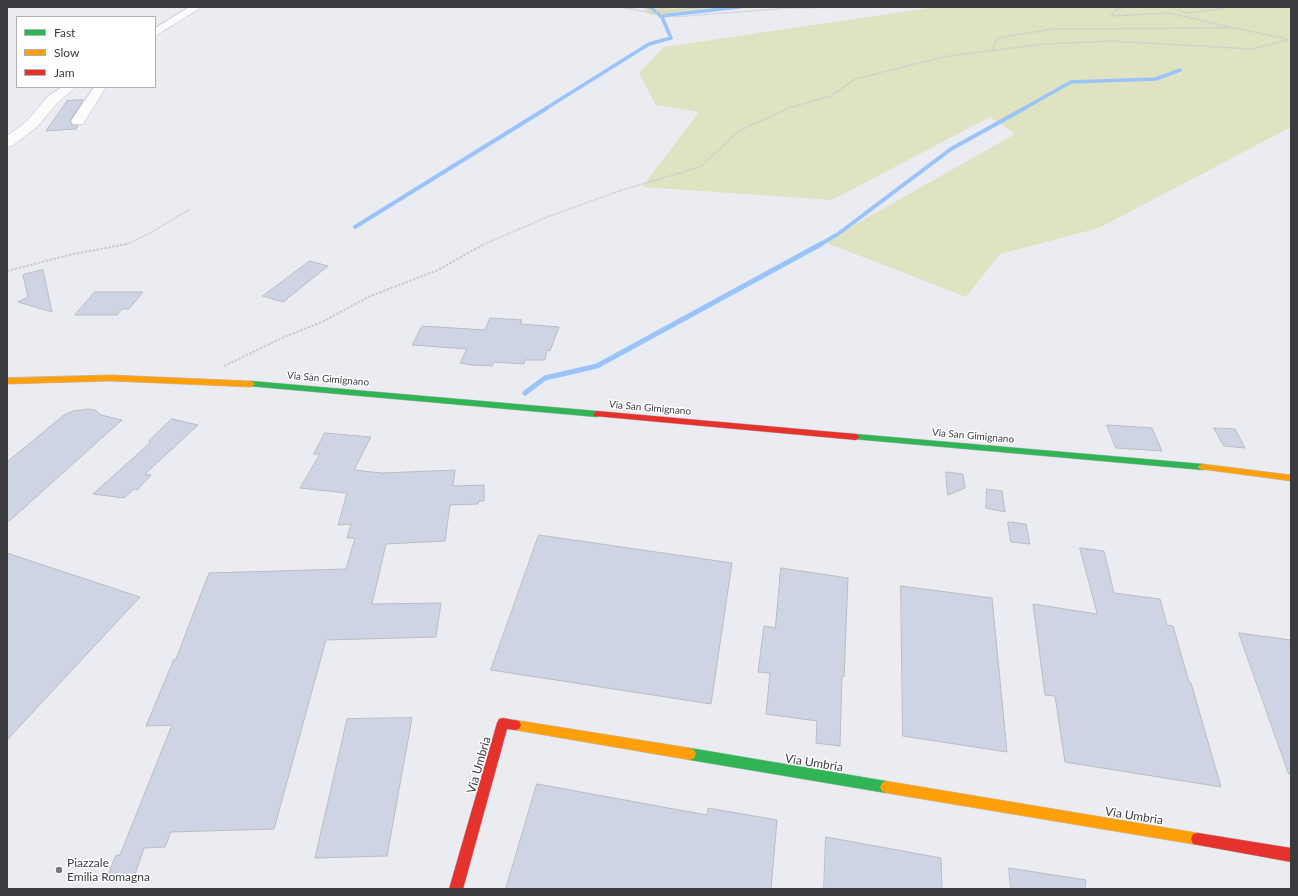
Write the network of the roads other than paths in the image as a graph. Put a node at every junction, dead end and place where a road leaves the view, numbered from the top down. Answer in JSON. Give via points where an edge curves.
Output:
{"nodes":[{"id":1,"x":197,"y":7,"type":"edge"},
{"id":2,"x":156,"y":33,"type":"edge"},
{"id":3,"x":69,"y":88,"type":"edge"},
{"id":4,"x":99,"y":88,"type":"edge"},
{"id":5,"x":78,"y":121,"type":"dead end"},
{"id":6,"x":7,"y":143,"type":"edge"},
{"id":7,"x":7,"y":381,"type":"edge"},
{"id":8,"x":1291,"y":478,"type":"edge"},
{"id":9,"x":1291,"y":855,"type":"edge"},
{"id":10,"x":456,"y":889,"type":"edge"}],
"edges":[{"from":1,"to":2,"type":"street"},
{"from":3,"to":6,"type":"street","via":[[53,99],[32,124]]},
{"from":4,"to":5,"type":"street"},
{"from":7,"to":8,"type":"main road","name":"Via San Gimignano","via":[[117,378],[222,382],[1175,464]]},
{"from":9,"to":10,"type":"main road","name":"Via Umbria","via":[[503,723]]}]}
